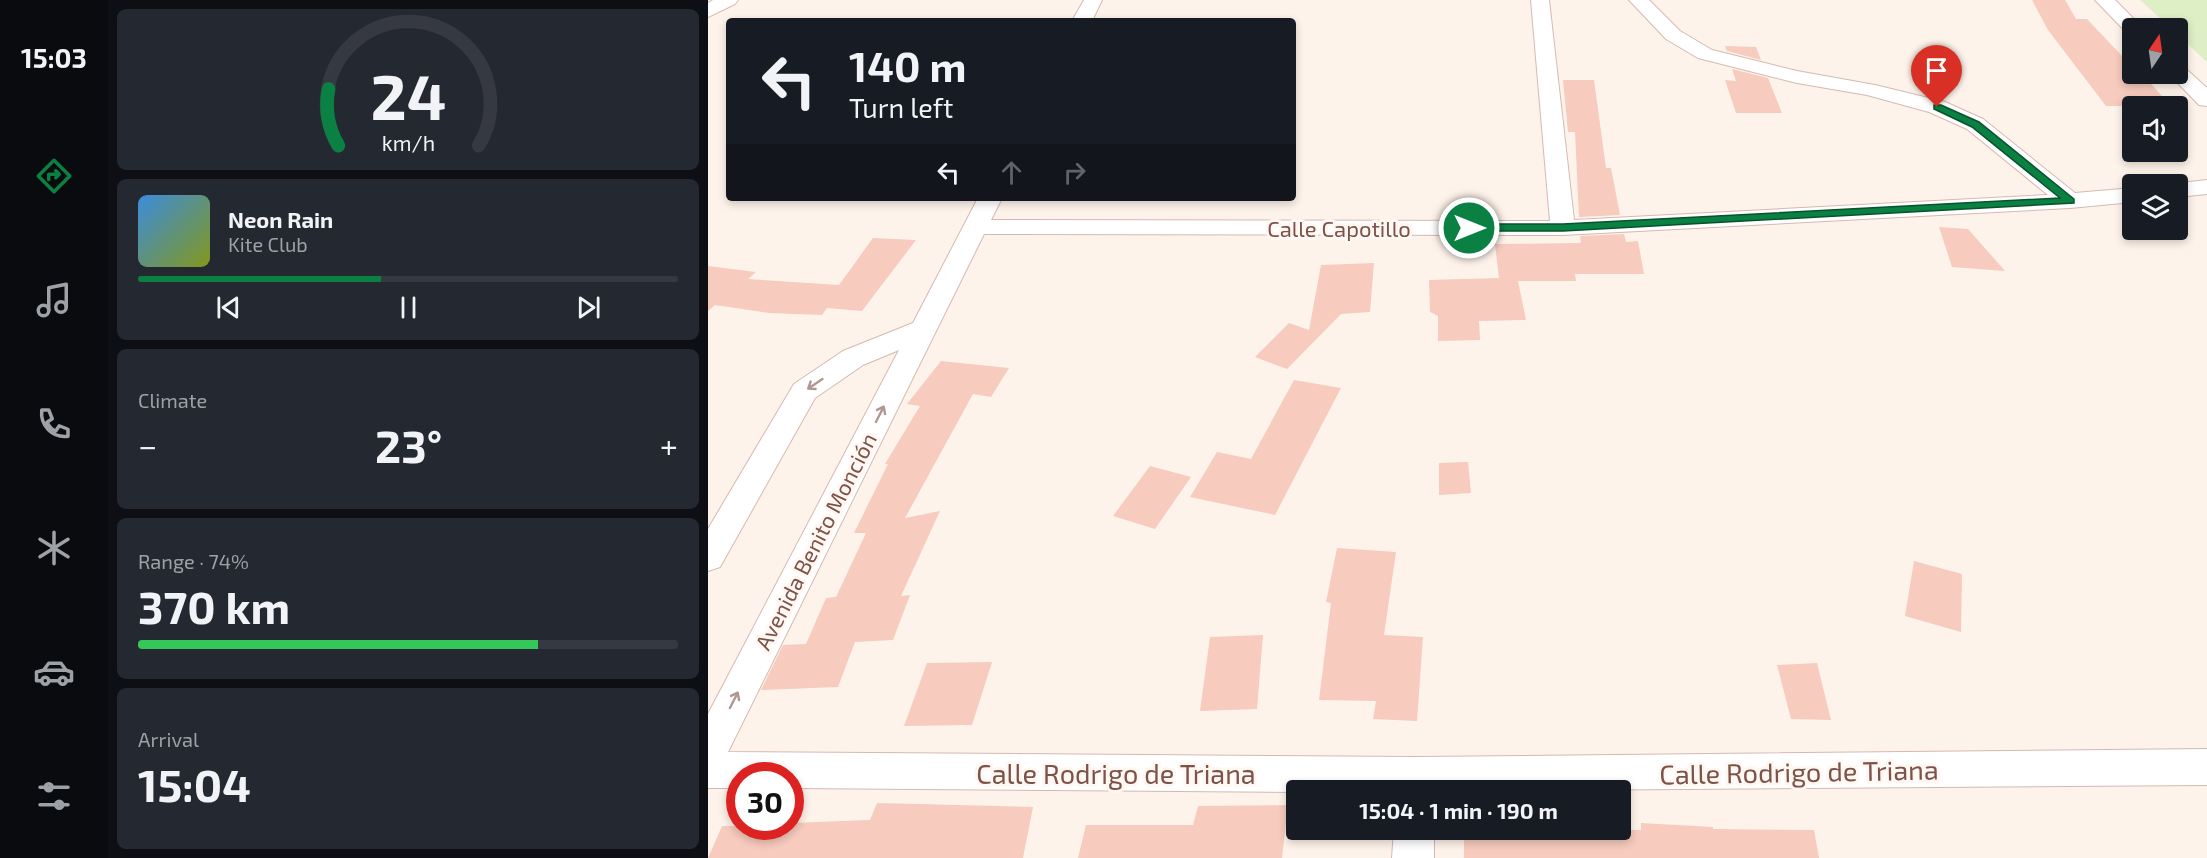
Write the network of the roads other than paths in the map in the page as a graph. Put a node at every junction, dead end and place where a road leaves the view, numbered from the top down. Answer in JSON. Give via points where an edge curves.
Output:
{"nodes":[{"id":1,"x":1093,"y":0,"type":"edge"},
{"id":2,"x":1540,"y":0,"type":"edge"},
{"id":3,"x":1638,"y":0,"type":"edge"},
{"id":4,"x":2104,"y":0,"type":"edge"},
{"id":5,"x":1084,"y":18,"type":"edge"},
{"id":6,"x":2123,"y":18,"type":"edge"},
{"id":7,"x":2188,"y":82,"type":"edge"},
{"id":8,"x":2207,"y":100,"type":"edge"},
{"id":9,"x":2207,"y":188,"type":"edge"},
{"id":10,"x":2188,"y":189,"type":"edge"},
{"id":11,"x":2122,"y":196,"type":"edge"},
{"id":12,"x":988,"y":201,"type":"edge"},
{"id":13,"x":2070,"y":201,"type":"junction"},
{"id":14,"x":975,"y":228,"type":"junction"},
{"id":15,"x":1563,"y":228,"type":"junction"},
{"id":16,"x":922,"y":329,"type":"junction"},
{"id":17,"x":708,"y":558,"type":"edge"},
{"id":18,"x":708,"y":752,"type":"edge"},
{"id":19,"x":2207,"y":767,"type":"edge"},
{"id":20,"x":708,"y":770,"type":"edge"},
{"id":21,"x":1564,"y":780,"type":"edge"},
{"id":22,"x":1286,"y":781,"type":"edge"},
{"id":23,"x":1414,"y":840,"type":"edge"},
{"id":24,"x":1413,"y":858,"type":"edge"}],
"edges":[{"from":1,"to":5,"type":"street"},
{"from":2,"to":15,"type":"street"},
{"from":3,"to":13,"type":"street","via":[[1673,35],[1705,54],[1797,77],[1868,88],[1937,107],[1975,124]]},
{"from":4,"to":6,"type":"street"},
{"from":7,"to":8,"type":"street"},
{"from":9,"to":10,"type":"street"},
{"from":11,"to":13,"type":"street","name":"Calle Capotillo"},
{"from":12,"to":14,"type":"street","name":"Avenida Benito Monción"},
{"from":13,"to":15,"type":"street","name":"Calle Capotillo"},
{"from":14,"to":15,"type":"street","name":"Calle Capotillo"},
{"from":14,"to":16,"type":"street","name":"Avenida Benito Monción"},
{"from":16,"to":17,"type":"street","one_way":true,"via":[[853,358],[804,391]]},
{"from":18,"to":16,"type":"street","name":"Avenida Benito Monción","one_way":true},
{"from":19,"to":21,"type":"street","name":"Calle Rodrigo de Triana"},
{"from":20,"to":22,"type":"street","name":"Calle Rodrigo de Triana"},
{"from":23,"to":24,"type":"street"}]}
